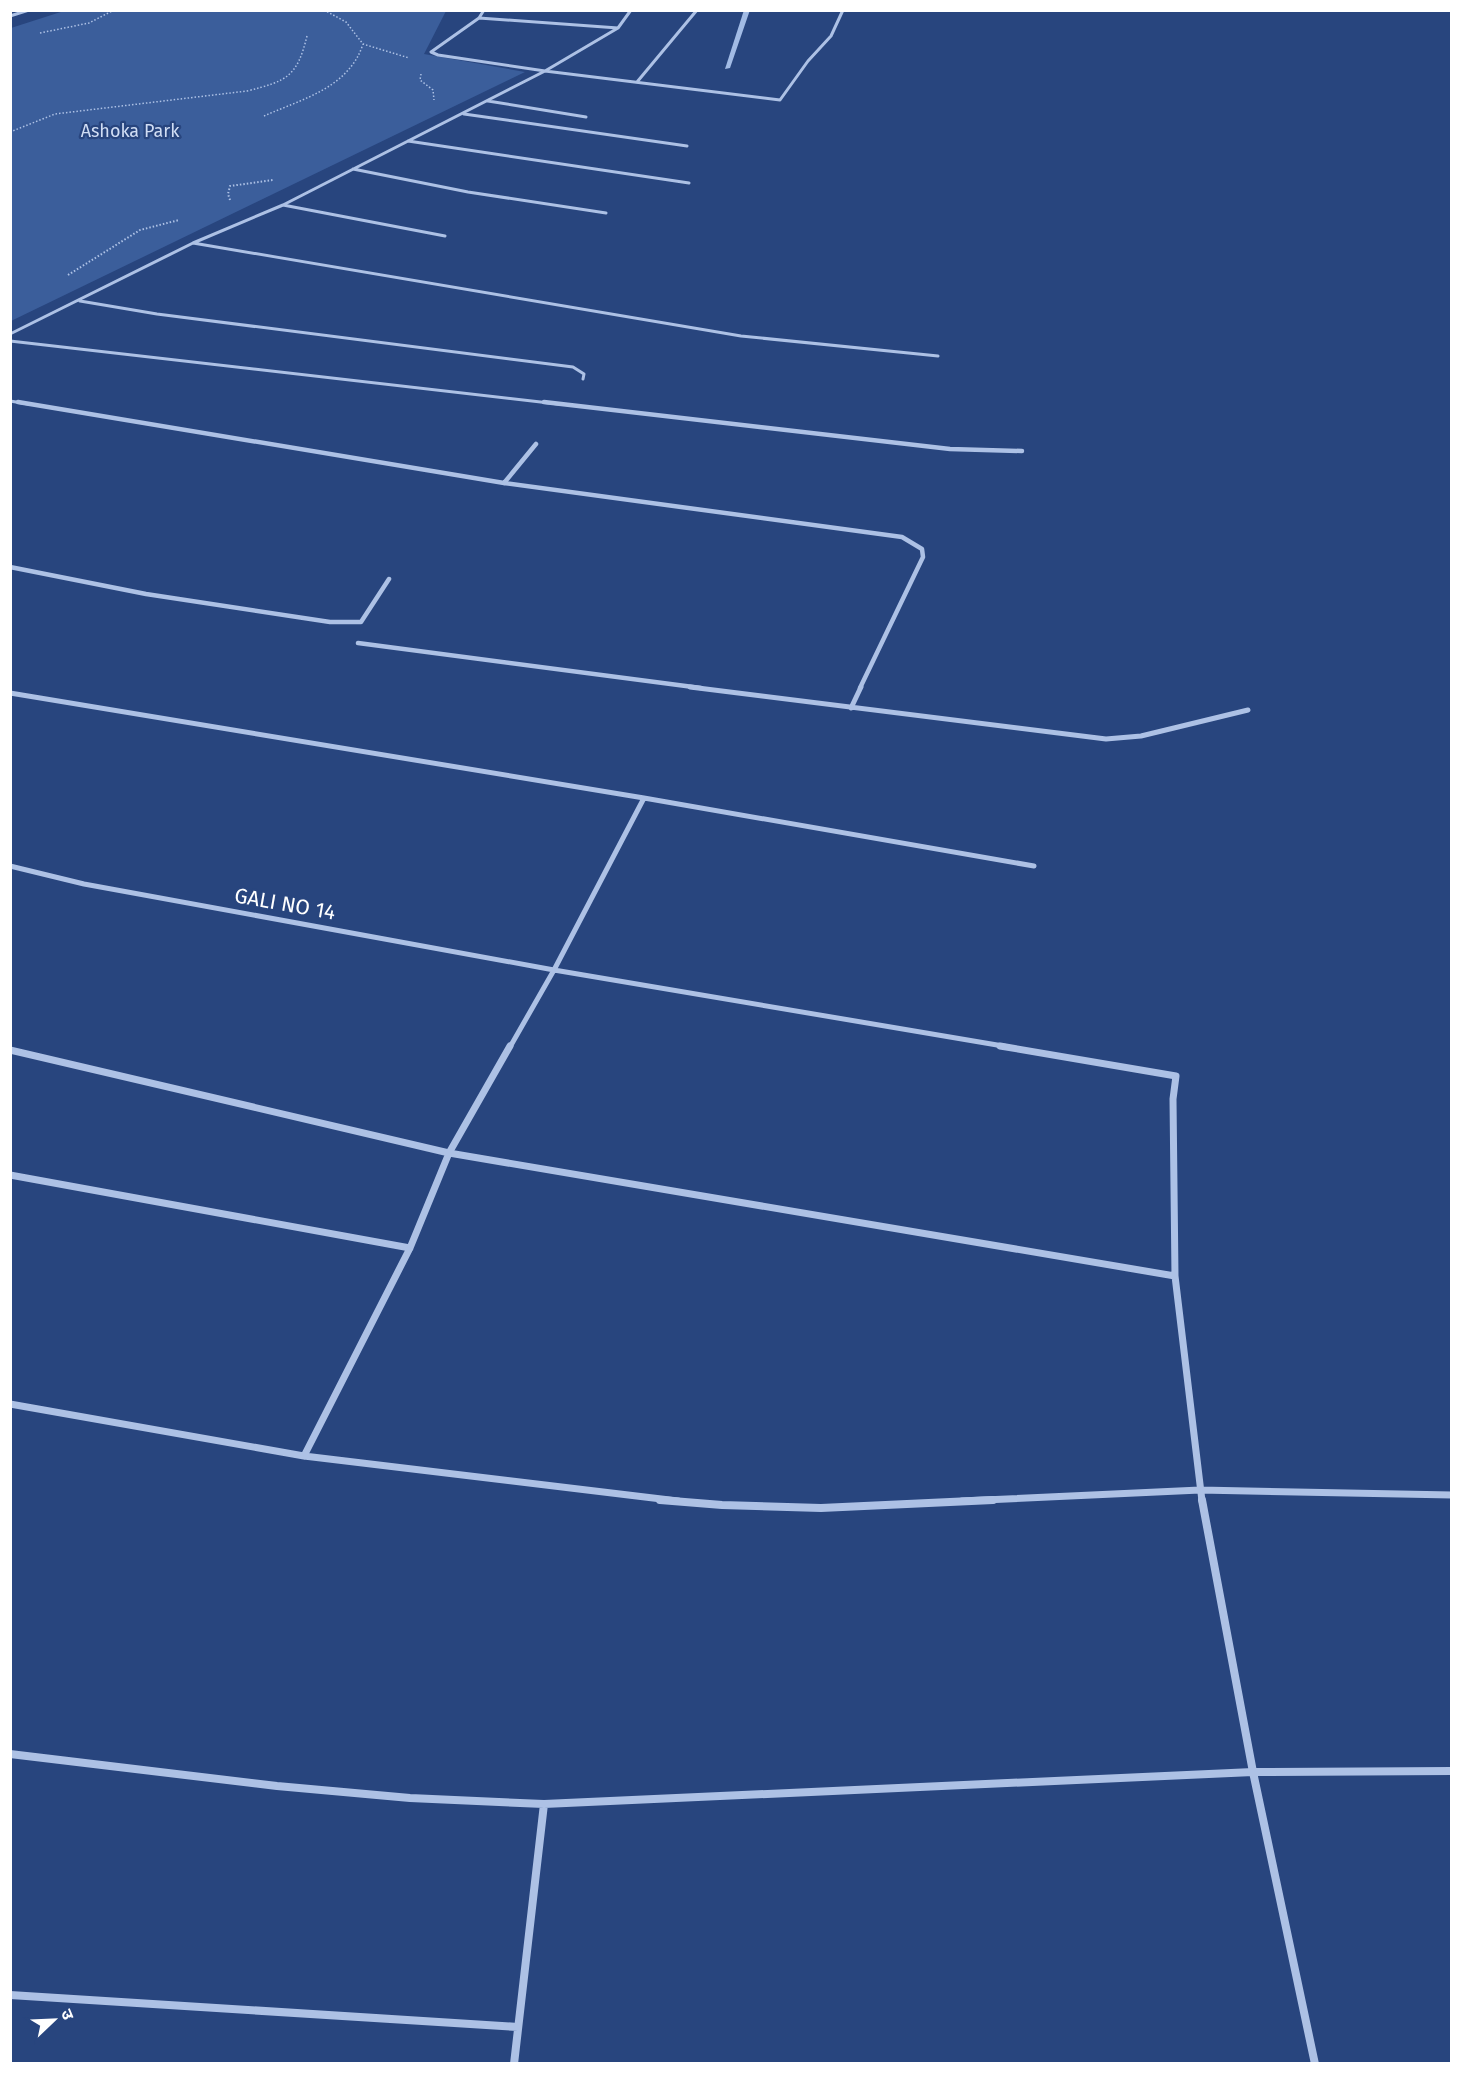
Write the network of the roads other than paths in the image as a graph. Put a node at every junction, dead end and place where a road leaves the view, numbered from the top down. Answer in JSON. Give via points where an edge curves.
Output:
{"nodes":[{"id":1,"x":28,"y":10,"type":"edge"},
{"id":2,"x":484,"y":10,"type":"edge"},
{"id":3,"x":631,"y":10,"type":"edge"},
{"id":4,"x":697,"y":10,"type":"edge"},
{"id":5,"x":843,"y":10,"type":"edge"},
{"id":6,"x":10,"y":16,"type":"edge"},
{"id":7,"x":479,"y":18,"type":"junction"},
{"id":8,"x":618,"y":28,"type":"junction"},
{"id":9,"x":545,"y":71,"type":"junction"},
{"id":10,"x":637,"y":82,"type":"junction"},
{"id":11,"x":488,"y":101,"type":"junction"},
{"id":12,"x":464,"y":113,"type":"junction"},
{"id":13,"x":586,"y":117,"type":"dead end"},
{"id":14,"x":407,"y":141,"type":"junction"},
{"id":15,"x":687,"y":146,"type":"dead end"},
{"id":16,"x":353,"y":169,"type":"junction"},
{"id":17,"x":689,"y":183,"type":"dead end"},
{"id":18,"x":283,"y":205,"type":"junction"},
{"id":19,"x":606,"y":213,"type":"dead end"},
{"id":20,"x":445,"y":236,"type":"dead end"},
{"id":21,"x":193,"y":243,"type":"junction"},
{"id":22,"x":79,"y":301,"type":"junction"},
{"id":23,"x":10,"y":334,"type":"edge"},
{"id":24,"x":10,"y":341,"type":"edge"},
{"id":25,"x":938,"y":356,"type":"dead end"},
{"id":26,"x":583,"y":379,"type":"dead end"},
{"id":27,"x":10,"y":401,"type":"edge"},
{"id":28,"x":536,"y":444,"type":"dead end"},
{"id":29,"x":1022,"y":451,"type":"dead end"},
{"id":30,"x":504,"y":483,"type":"junction"},
{"id":31,"x":10,"y":567,"type":"edge"},
{"id":32,"x":389,"y":579,"type":"dead end"},
{"id":33,"x":358,"y":643,"type":"dead end"},
{"id":34,"x":10,"y":693,"type":"edge"},
{"id":35,"x":851,"y":708,"type":"junction"},
{"id":36,"x":1248,"y":710,"type":"dead end"},
{"id":37,"x":644,"y":798,"type":"junction"},
{"id":38,"x":10,"y":866,"type":"edge"},
{"id":39,"x":1034,"y":866,"type":"dead end"},
{"id":40,"x":554,"y":970,"type":"junction"},
{"id":41,"x":10,"y":1050,"type":"edge"},
{"id":42,"x":449,"y":1153,"type":"junction"},
{"id":43,"x":10,"y":1175,"type":"edge"},
{"id":44,"x":410,"y":1248,"type":"junction"},
{"id":45,"x":1175,"y":1276,"type":"junction"},
{"id":46,"x":10,"y":1404,"type":"edge"},
{"id":47,"x":304,"y":1456,"type":"junction"},
{"id":48,"x":1200,"y":1490,"type":"junction"},
{"id":49,"x":1452,"y":1495,"type":"edge"},
{"id":50,"x":10,"y":1754,"type":"edge"},
{"id":51,"x":1452,"y":1771,"type":"edge"},
{"id":52,"x":1253,"y":1772,"type":"junction"},
{"id":53,"x":544,"y":1804,"type":"junction"},
{"id":54,"x":10,"y":1995,"type":"edge"},
{"id":55,"x":518,"y":2027,"type":"junction"},
{"id":56,"x":514,"y":2064,"type":"edge"},
{"id":57,"x":1315,"y":2064,"type":"edge"}],
"edges":[{"from":1,"to":6,"type":"street"},
{"from":2,"to":7,"type":"street"},
{"from":3,"to":8,"type":"street"},
{"from":4,"to":10,"type":"street"},
{"from":5,"to":10,"type":"street","via":[[831,36],[780,100]]},
{"from":7,"to":8,"type":"street"},
{"from":7,"to":9,"type":"street","via":[[432,52]]},
{"from":8,"to":9,"type":"street"},
{"from":9,"to":10,"type":"street"},
{"from":9,"to":11,"type":"street"},
{"from":11,"to":12,"type":"street"},
{"from":11,"to":13,"type":"street"},
{"from":12,"to":14,"type":"street"},
{"from":12,"to":15,"type":"street"},
{"from":14,"to":16,"type":"street"},
{"from":14,"to":17,"type":"street"},
{"from":16,"to":18,"type":"street"},
{"from":16,"to":19,"type":"street"},
{"from":18,"to":20,"type":"street"},
{"from":18,"to":21,"type":"street"},
{"from":21,"to":22,"type":"street"},
{"from":21,"to":25,"type":"street","via":[[741,336]]},
{"from":22,"to":23,"type":"street"},
{"from":22,"to":26,"type":"street","via":[[573,367],[584,374]]},
{"from":24,"to":29,"type":"street","via":[[950,449]]},
{"from":27,"to":30,"type":"street"},
{"from":28,"to":30,"type":"street"},
{"from":30,"to":35,"type":"street","via":[[887,534],[914,543],[922,549],[923,557]]},
{"from":31,"to":32,"type":"street","via":[[146,594],[330,622],[361,622]]},
{"from":33,"to":35,"type":"street"},
{"from":34,"to":37,"type":"street"},
{"from":35,"to":36,"type":"street","via":[[1106,739],[1141,736]]},
{"from":37,"to":39,"type":"street"},
{"from":37,"to":40,"type":"street"},
{"from":38,"to":40,"type":"street","name":"GALI NO 14","via":[[95,886]]},
{"from":40,"to":42,"type":"street"},
{"from":40,"to":45,"type":"street","name":"GALI NO 14","via":[[1176,1076]]},
{"from":41,"to":42,"type":"street"},
{"from":42,"to":44,"type":"street"},
{"from":42,"to":45,"type":"street"},
{"from":43,"to":44,"type":"street"},
{"from":44,"to":47,"type":"street"},
{"from":45,"to":48,"type":"street"},
{"from":46,"to":47,"type":"street"},
{"from":47,"to":48,"type":"street","via":[[650,1499],[733,1505],[821,1508]]},
{"from":48,"to":49,"type":"street"},
{"from":48,"to":52,"type":"street"},
{"from":50,"to":53,"type":"street","via":[[160,1775],[463,1802]]},
{"from":51,"to":52,"type":"street"},
{"from":52,"to":53,"type":"street"},
{"from":52,"to":57,"type":"street"},
{"from":53,"to":55,"type":"street"},
{"from":54,"to":55,"type":"street"},
{"from":55,"to":56,"type":"street"}]}
